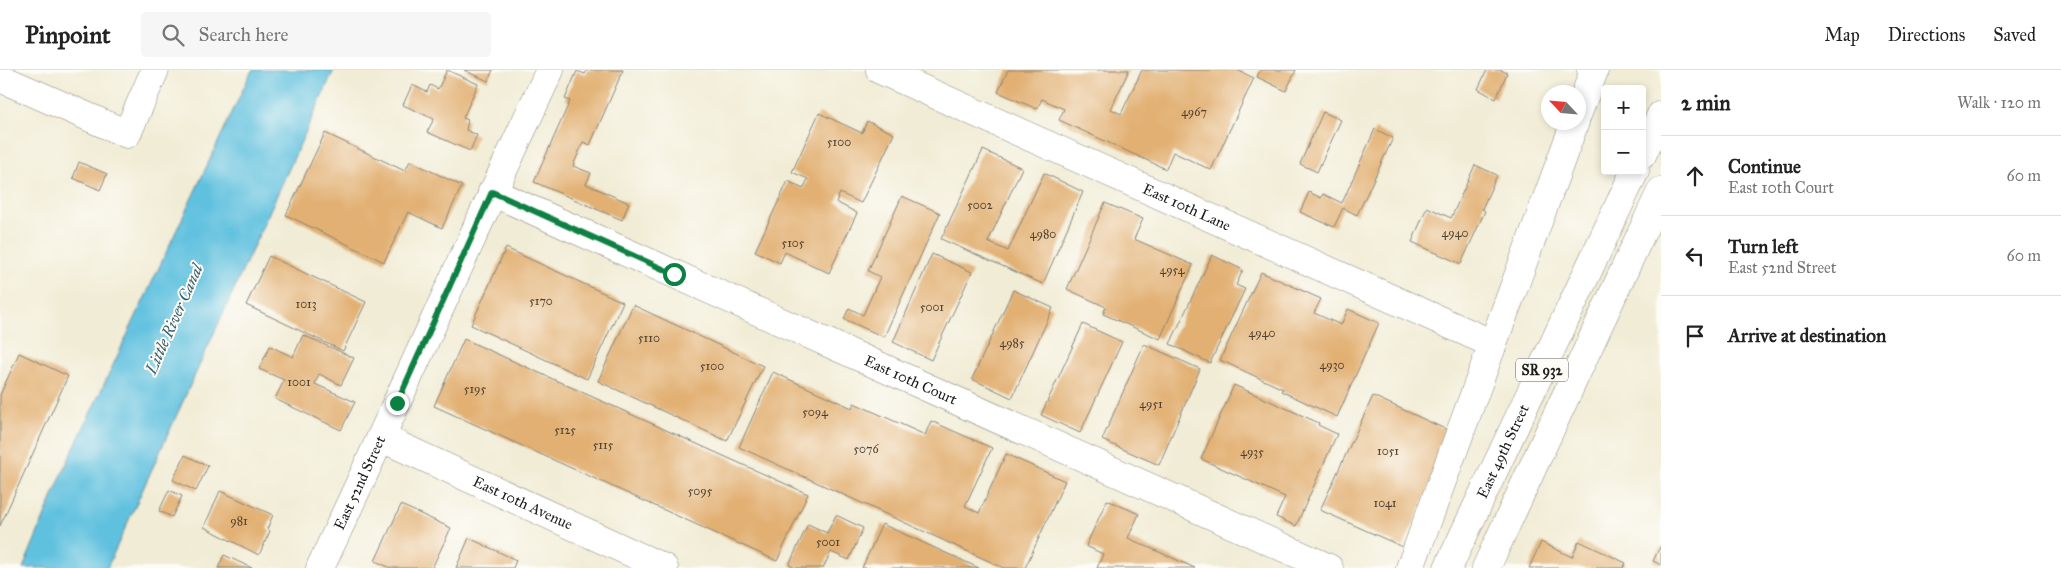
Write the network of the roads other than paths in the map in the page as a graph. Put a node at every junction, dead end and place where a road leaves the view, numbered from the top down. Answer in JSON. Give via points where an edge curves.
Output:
{"nodes":[{"id":1,"x":156,"y":70,"type":"edge"},
{"id":2,"x":550,"y":70,"type":"edge"},
{"id":3,"x":880,"y":70,"type":"edge"},
{"id":4,"x":1593,"y":71,"type":"edge"},
{"id":5,"x":0,"y":78,"type":"edge"},
{"id":6,"x":1586,"y":91,"type":"edge"},
{"id":7,"x":1661,"y":115,"type":"edge"},
{"id":8,"x":1572,"y":130,"type":"edge"},
{"id":9,"x":1646,"y":147,"type":"edge"},
{"id":10,"x":1633,"y":175,"type":"edge"},
{"id":11,"x":1661,"y":191,"type":"edge"},
{"id":12,"x":492,"y":192,"type":"junction"},
{"id":13,"x":1493,"y":344,"type":"junction"},
{"id":14,"x":382,"y":438,"type":"junction"},
{"id":15,"x":320,"y":568,"type":"edge"},
{"id":16,"x":664,"y":568,"type":"edge"},
{"id":17,"x":1329,"y":568,"type":"edge"},
{"id":18,"x":1410,"y":568,"type":"edge"},
{"id":19,"x":1448,"y":568,"type":"edge"},
{"id":20,"x":1486,"y":568,"type":"edge"}],
"edges":[{"from":1,"to":5,"type":"street","via":[[127,134]]},
{"from":2,"to":12,"type":"street","name":"East 52nd Street"},
{"from":3,"to":13,"type":"street","name":"East 10th Lane"},
{"from":4,"to":6,"type":"street"},
{"from":7,"to":9,"type":"street"},
{"from":8,"to":13,"type":"street"},
{"from":10,"to":19,"type":"street","name":"East 49th Street","number":"SR 932"},
{"from":11,"to":20,"type":"street","number":"SR 932"},
{"from":12,"to":14,"type":"street","name":"East 52nd Street"},
{"from":12,"to":17,"type":"street","name":"East 10th Court"},
{"from":13,"to":18,"type":"street"},
{"from":14,"to":15,"type":"street","name":"East 52nd Street"},
{"from":14,"to":16,"type":"street","name":"East 10th Avenue"}]}
